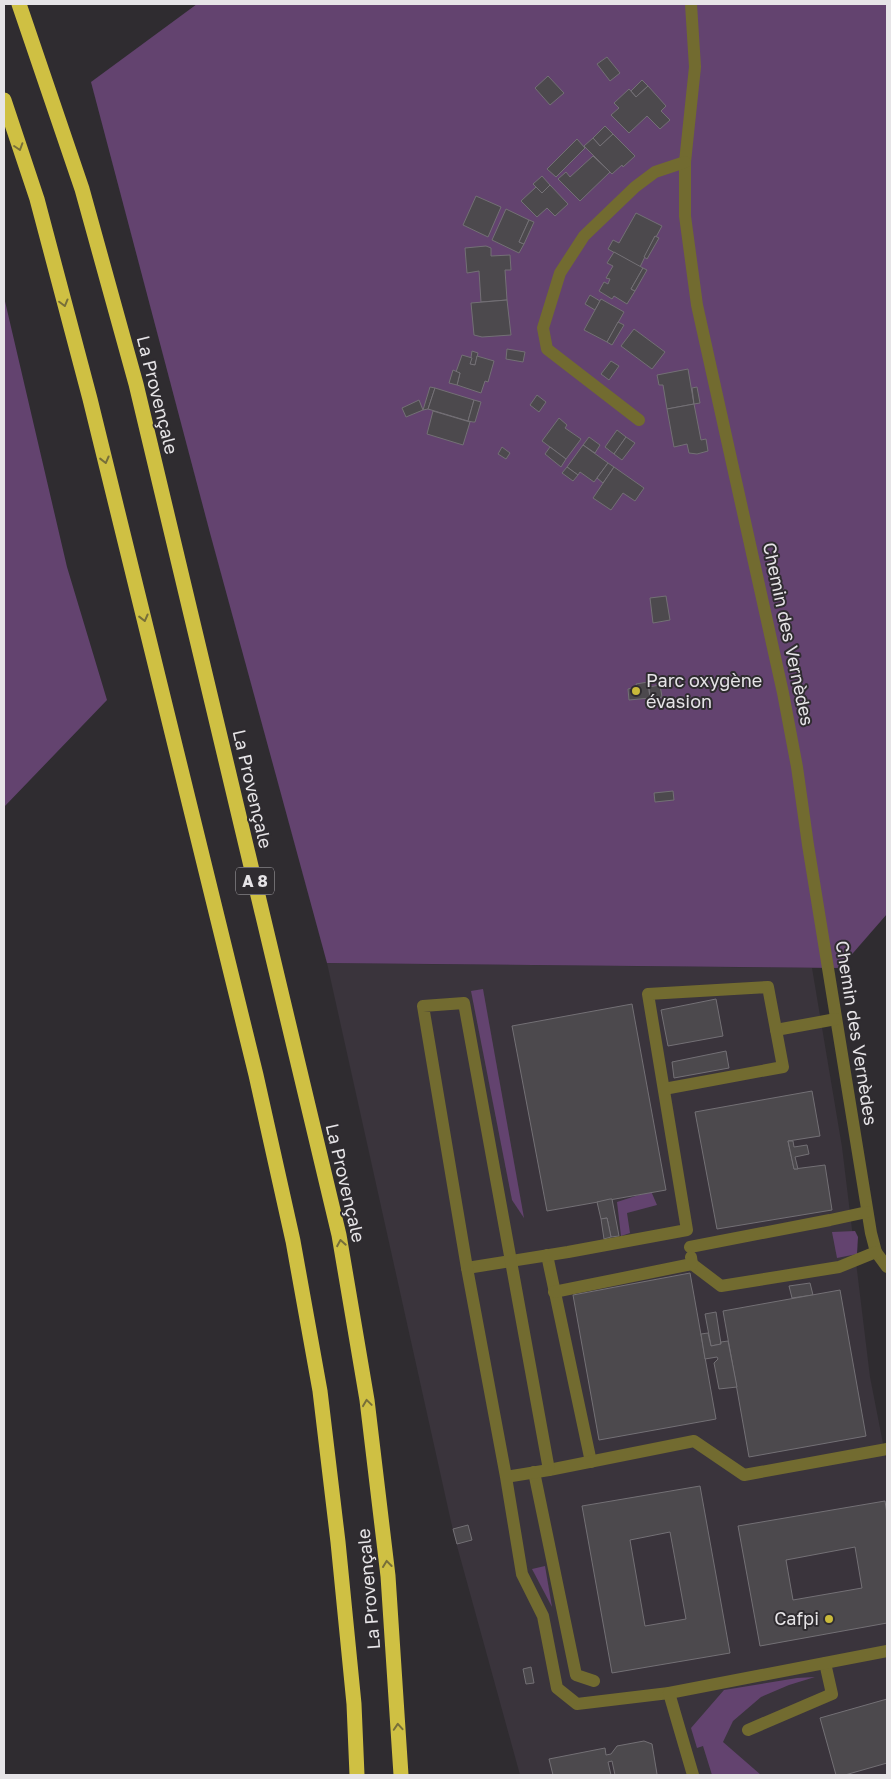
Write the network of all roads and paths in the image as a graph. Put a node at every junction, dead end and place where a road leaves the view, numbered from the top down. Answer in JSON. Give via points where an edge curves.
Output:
{"nodes":[{"id":1,"x":19,"y":4,"type":"edge"},
{"id":2,"x":691,"y":4,"type":"edge"},
{"id":3,"x":4,"y":100,"type":"edge"},
{"id":4,"x":684,"y":162,"type":"junction"},
{"id":5,"x":639,"y":420,"type":"dead end"},
{"id":6,"x":836,"y":1019,"type":"junction"},
{"id":7,"x":776,"y":1030,"type":"junction"},
{"id":8,"x":664,"y":1089,"type":"junction"},
{"id":9,"x":867,"y":1212,"type":"junction"},
{"id":10,"x":687,"y":1230,"type":"junction"},
{"id":11,"x":690,"y":1247,"type":"junction"},
{"id":12,"x":876,"y":1252,"type":"junction"},
{"id":13,"x":547,"y":1255,"type":"junction"},
{"id":14,"x":511,"y":1261,"type":"junction"},
{"id":15,"x":692,"y":1264,"type":"junction"},
{"id":16,"x":887,"y":1267,"type":"edge"},
{"id":17,"x":467,"y":1268,"type":"junction"},
{"id":18,"x":554,"y":1292,"type":"junction"},
{"id":19,"x":887,"y":1449,"type":"edge"},
{"id":20,"x":591,"y":1462,"type":"junction"},
{"id":21,"x":549,"y":1470,"type":"junction"},
{"id":22,"x":534,"y":1472,"type":"junction"},
{"id":23,"x":506,"y":1477,"type":"junction"},
{"id":24,"x":887,"y":1651,"type":"edge"},
{"id":25,"x":825,"y":1663,"type":"junction"},
{"id":26,"x":594,"y":1681,"type":"dead end"},
{"id":27,"x":669,"y":1692,"type":"junction"},
{"id":28,"x":748,"y":1730,"type":"dead end"},
{"id":29,"x":357,"y":1775,"type":"edge"},
{"id":30,"x":401,"y":1775,"type":"edge"},
{"id":31,"x":693,"y":1775,"type":"edge"}],
"edges":[{"from":30,"to":1,"type":"highway","name":"La Provençale","number":"A 8","one_way":true,"via":[[388,1576],[367,1400],[339,1235],[136,384],[82,189]]},
{"from":2,"to":4,"type":"street","name":"Chemin des Vernèdes","via":[[695,67]]},
{"from":3,"to":29,"type":"highway","name":"La Provençale","number":"A 8","one_way":true,"via":[[37,199],[90,400],[256,1074],[293,1241],[320,1392],[338,1542],[354,1704]]},
{"from":4,"to":5,"type":"street","via":[[655,172],[634,186],[584,236],[560,273],[543,328],[547,349]]},
{"from":4,"to":6,"type":"street","name":"Chemin des Vernèdes","via":[[685,216],[697,305],[783,693]]},
{"from":6,"to":7,"type":"street"},
{"from":6,"to":9,"type":"street","name":"Chemin des Vernèdes"},
{"from":7,"to":8,"type":"street","via":[[783,1067]]},
{"from":7,"to":8,"type":"street","via":[[768,988],[648,994]]},
{"from":8,"to":10,"type":"street"},
{"from":9,"to":11,"type":"street"},
{"from":9,"to":12,"type":"street","name":"Chemin des Vernèdes"},
{"from":10,"to":11,"type":"street"},
{"from":10,"to":13,"type":"street"},
{"from":11,"to":15,"type":"street"},
{"from":12,"to":15,"type":"street","via":[[839,1267],[721,1286]]},
{"from":12,"to":16,"type":"street","name":"Chemin des Vernèdes"},
{"from":13,"to":14,"type":"street"},
{"from":13,"to":18,"type":"street"},
{"from":14,"to":17,"type":"street"},
{"from":14,"to":17,"type":"street","via":[[464,1003],[423,1006]]},
{"from":14,"to":21,"type":"street"},
{"from":15,"to":18,"type":"street"},
{"from":17,"to":23,"type":"street"},
{"from":18,"to":20,"type":"street"},
{"from":19,"to":20,"type":"street","via":[[744,1474],[694,1441]]},
{"from":20,"to":21,"type":"street"},
{"from":21,"to":22,"type":"street"},
{"from":22,"to":23,"type":"street"},
{"from":22,"to":26,"type":"street","via":[[576,1675]]},
{"from":23,"to":27,"type":"street","via":[[522,1574],[543,1616],[557,1688],[577,1704]]},
{"from":24,"to":25,"type":"street"},
{"from":25,"to":27,"type":"street"},
{"from":25,"to":28,"type":"street","via":[[832,1694]]},
{"from":27,"to":31,"type":"street"}]}
